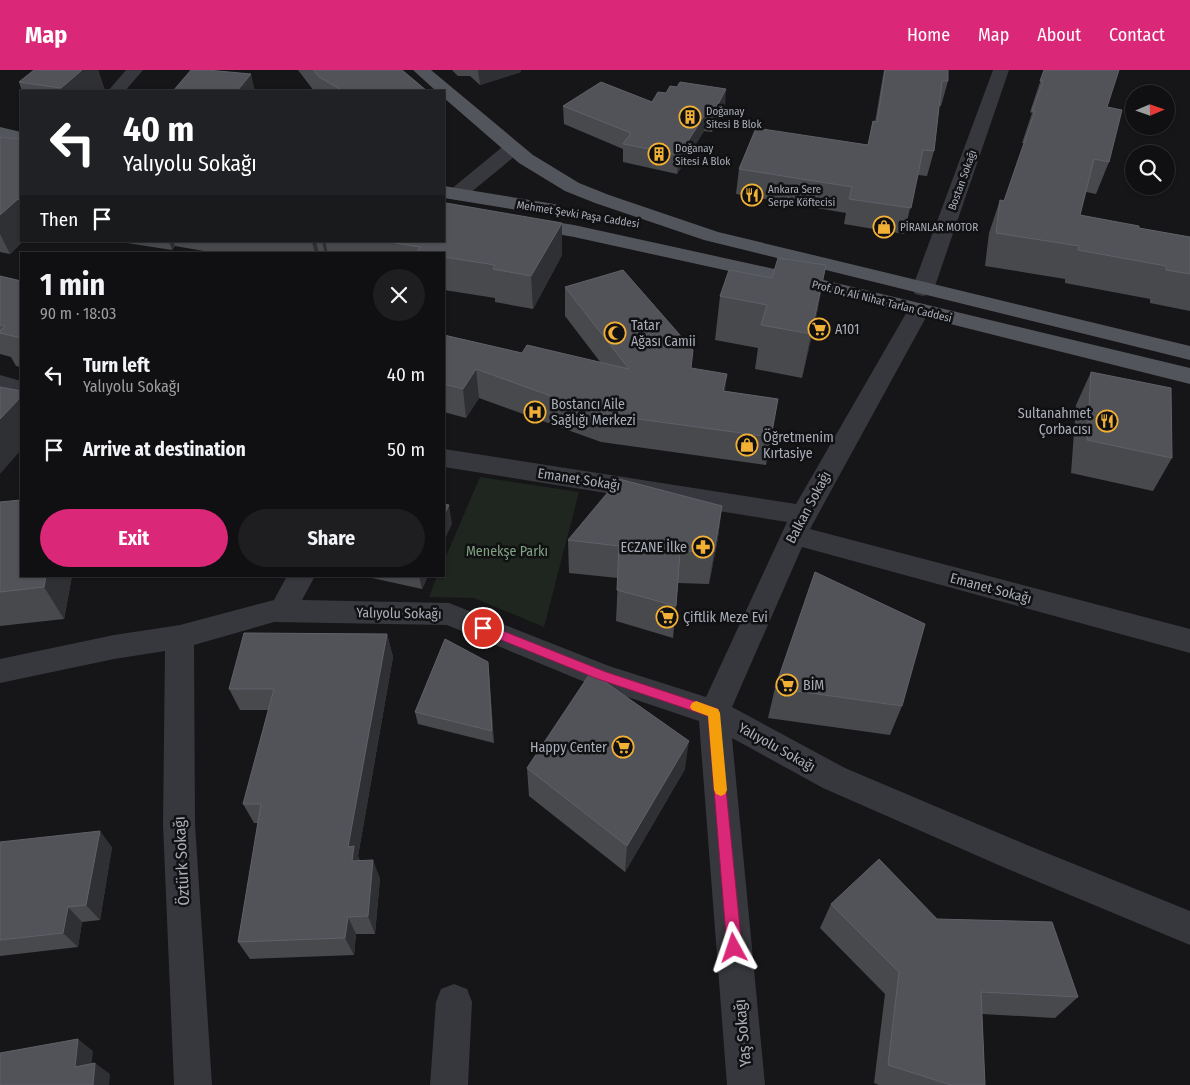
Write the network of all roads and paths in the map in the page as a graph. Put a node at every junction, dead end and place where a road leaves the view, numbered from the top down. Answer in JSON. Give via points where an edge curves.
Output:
{"nodes":[{"id":1,"x":135,"y":70,"type":"edge"},
{"id":2,"x":421,"y":70,"type":"edge"},
{"id":3,"x":1001,"y":70,"type":"edge"},
{"id":4,"x":117,"y":90,"type":"edge"},
{"id":5,"x":445,"y":90,"type":"edge"},
{"id":6,"x":445,"y":90,"type":"edge"},
{"id":7,"x":0,"y":119,"type":"edge"},
{"id":8,"x":20,"y":123,"type":"edge"},
{"id":9,"x":0,"y":132,"type":"edge"},
{"id":10,"x":20,"y":136,"type":"edge"},
{"id":11,"x":519,"y":153,"type":"junction"},
{"id":12,"x":450,"y":193,"type":"edge"},
{"id":13,"x":445,"y":210,"type":"edge"},
{"id":14,"x":558,"y":211,"type":"junction"},
{"id":15,"x":574,"y":231,"type":"junction"},
{"id":16,"x":711,"y":236,"type":"junction"},
{"id":17,"x":921,"y":300,"type":"junction"},
{"id":18,"x":1190,"y":353,"type":"edge"},
{"id":19,"x":1190,"y":376,"type":"edge"},
{"id":20,"x":0,"y":384,"type":"edge"},
{"id":21,"x":20,"y":389,"type":"edge"},
{"id":22,"x":445,"y":458,"type":"edge"},
{"id":23,"x":798,"y":524,"type":"junction"},
{"id":24,"x":300,"y":577,"type":"edge"},
{"id":25,"x":282,"y":611,"type":"junction"},
{"id":26,"x":180,"y":637,"type":"junction"},
{"id":27,"x":1190,"y":641,"type":"edge"},
{"id":28,"x":0,"y":672,"type":"edge"},
{"id":29,"x":714,"y":713,"type":"junction"},
{"id":30,"x":1190,"y":928,"type":"edge"},
{"id":31,"x":454,"y":1002,"type":"dead end"},
{"id":32,"x":193,"y":1085,"type":"edge"},
{"id":33,"x":449,"y":1085,"type":"edge"},
{"id":34,"x":746,"y":1085,"type":"edge"}],
"edges":[{"from":1,"to":4,"type":"street"},
{"from":2,"to":6,"type":"main road"},
{"from":3,"to":17,"type":"street","name":"Bostan Sokağı"},
{"from":5,"to":11,"type":"main road"},
{"from":7,"to":8,"type":"main road"},
{"from":9,"to":10,"type":"main road"},
{"from":11,"to":12,"type":"street"},
{"from":11,"to":14,"type":"main road"},
{"from":11,"to":16,"type":"main road","via":[[572,187]]},
{"from":12,"to":14,"type":"main road","name":"Mehmet Şevki Paşa Caddesi"},
{"from":13,"to":15,"type":"main road","name":"Mehmet Şevki Paşa Caddesi"},
{"from":14,"to":15,"type":"main road","via":[[561,221]]},
{"from":14,"to":16,"type":"main road","name":"Mehmet Şevki Paşa Caddesi"},
{"from":15,"to":17,"type":"main road","name":"Prof. Dr. Ali Nihat Tarlan Caddesi","via":[[811,283]]},
{"from":16,"to":17,"type":"main road","name":"Prof. Dr. Ali Nihat Tarlan Caddesi"},
{"from":17,"to":18,"type":"main road","name":"Prof. Dr. Ali Nihat Tarlan Caddesi"},
{"from":17,"to":19,"type":"main road","name":"Prof. Dr. Ali Nihat Tarlan Caddesi"},
{"from":17,"to":23,"type":"street","name":"Balkan Sokağı"},
{"from":20,"to":21,"type":"street"},
{"from":22,"to":23,"type":"street","name":"Emanet Sokağı"},
{"from":23,"to":27,"type":"street","name":"Emanet Sokağı"},
{"from":23,"to":29,"type":"street","name":"Balkan Sokağı"},
{"from":24,"to":25,"type":"street"},
{"from":25,"to":26,"type":"street","name":"Yalıyolu Sokağı"},
{"from":25,"to":29,"type":"street","name":"Yalıyolu Sokağı","via":[[450,614],[602,676]]},
{"from":26,"to":28,"type":"street","name":"Yalıyolu Sokağı","via":[[114,647]]},
{"from":26,"to":32,"type":"street","name":"Öztürk Sokağı","via":[[179,824]]},
{"from":29,"to":30,"type":"street","name":"Yalıyolu Sokağı","via":[[834,778]]},
{"from":29,"to":34,"type":"street","name":"Yaş Sokağı"},
{"from":31,"to":33,"type":"street"}]}
